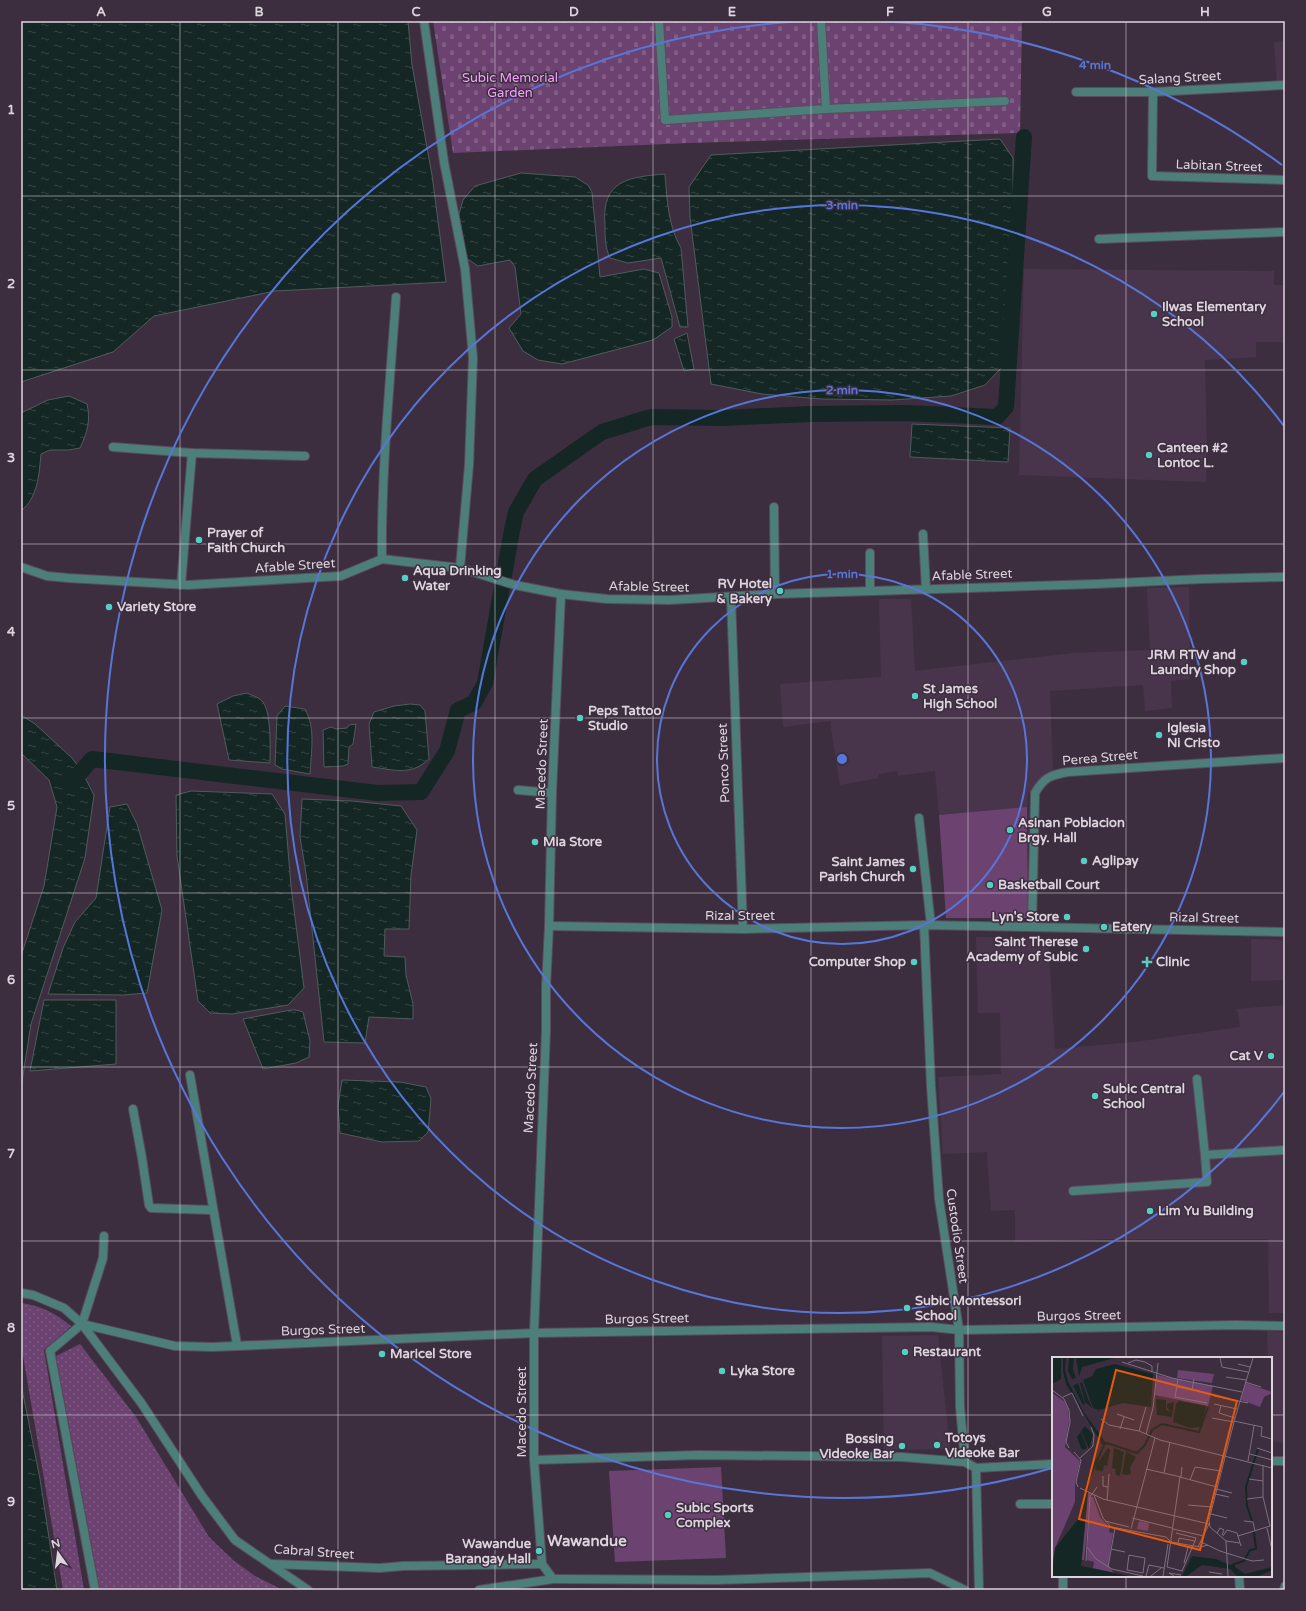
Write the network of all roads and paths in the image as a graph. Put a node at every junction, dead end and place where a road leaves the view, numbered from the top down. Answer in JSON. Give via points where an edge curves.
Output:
{"nodes":[{"id":1,"x":424,"y":21,"type":"edge"},
{"id":2,"x":659,"y":21,"type":"edge"},
{"id":3,"x":821,"y":21,"type":"edge"},
{"id":4,"x":1285,"y":85,"type":"edge"},
{"id":5,"x":1076,"y":92,"type":"dead end"},
{"id":6,"x":1153,"y":92,"type":"junction"},
{"id":7,"x":1005,"y":101,"type":"dead end"},
{"id":8,"x":826,"y":109,"type":"junction"},
{"id":9,"x":1285,"y":180,"type":"edge"},
{"id":10,"x":1285,"y":232,"type":"edge"},
{"id":11,"x":1099,"y":239,"type":"dead end"},
{"id":12,"x":396,"y":297,"type":"dead end"},
{"id":13,"x":113,"y":447,"type":"dead end"},
{"id":14,"x":192,"y":453,"type":"junction"},
{"id":15,"x":305,"y":456,"type":"dead end"},
{"id":16,"x":774,"y":507,"type":"dead end"},
{"id":17,"x":923,"y":534,"type":"dead end"},
{"id":18,"x":870,"y":553,"type":"dead end"},
{"id":19,"x":382,"y":559,"type":"junction"},
{"id":20,"x":21,"y":567,"type":"edge"},
{"id":21,"x":460,"y":568,"type":"junction"},
{"id":22,"x":1285,"y":577,"type":"edge"},
{"id":23,"x":181,"y":585,"type":"junction"},
{"id":24,"x":926,"y":589,"type":"junction"},
{"id":25,"x":870,"y":591,"type":"junction"},
{"id":26,"x":561,"y":594,"type":"junction"},
{"id":27,"x":775,"y":594,"type":"junction"},
{"id":28,"x":731,"y":597,"type":"junction"},
{"id":29,"x":1285,"y":758,"type":"edge"},
{"id":30,"x":518,"y":790,"type":"dead end"},
{"id":31,"x":552,"y":793,"type":"junction"},
{"id":32,"x":919,"y":818,"type":"dead end"},
{"id":33,"x":928,"y":925,"type":"junction"},
{"id":34,"x":549,"y":926,"type":"junction"},
{"id":35,"x":1032,"y":927,"type":"junction"},
{"id":36,"x":743,"y":929,"type":"junction"},
{"id":37,"x":1285,"y":932,"type":"edge"},
{"id":38,"x":190,"y":1075,"type":"dead end"},
{"id":39,"x":1198,"y":1079,"type":"dead end"},
{"id":40,"x":133,"y":1109,"type":"dead end"},
{"id":41,"x":1285,"y":1150,"type":"edge"},
{"id":42,"x":1205,"y":1155,"type":"junction"},
{"id":43,"x":1073,"y":1191,"type":"dead end"},
{"id":44,"x":212,"y":1210,"type":"junction"},
{"id":45,"x":104,"y":1236,"type":"dead end"},
{"id":46,"x":21,"y":1293,"type":"edge"},
{"id":47,"x":82,"y":1324,"type":"junction"},
{"id":48,"x":1285,"y":1326,"type":"edge"},
{"id":49,"x":959,"y":1330,"type":"junction"},
{"id":50,"x":534,"y":1333,"type":"junction"},
{"id":51,"x":236,"y":1345,"type":"junction"},
{"id":52,"x":534,"y":1460,"type":"junction"},
{"id":53,"x":1272,"y":1461,"type":"edge"},
{"id":54,"x":1285,"y":1461,"type":"edge"},
{"id":55,"x":965,"y":1462,"type":"junction"},
{"id":56,"x":1052,"y":1464,"type":"edge"},
{"id":57,"x":976,"y":1468,"type":"junction"},
{"id":58,"x":1020,"y":1504,"type":"dead end"},
{"id":59,"x":1052,"y":1504,"type":"edge"},
{"id":60,"x":270,"y":1564,"type":"junction"},
{"id":61,"x":542,"y":1564,"type":"junction"},
{"id":62,"x":1064,"y":1577,"type":"edge"},
{"id":63,"x":1239,"y":1577,"type":"edge"},
{"id":64,"x":553,"y":1579,"type":"junction"},
{"id":65,"x":1285,"y":1586,"type":"edge"},
{"id":66,"x":517,"y":1587,"type":"edge"},
{"id":67,"x":95,"y":1590,"type":"edge"},
{"id":68,"x":308,"y":1590,"type":"edge"},
{"id":69,"x":479,"y":1590,"type":"edge"},
{"id":70,"x":965,"y":1590,"type":"edge"},
{"id":71,"x":979,"y":1590,"type":"edge"},
{"id":72,"x":1063,"y":1590,"type":"edge"},
{"id":73,"x":1240,"y":1590,"type":"edge"},
{"id":74,"x":1284,"y":1590,"type":"edge"}],
"edges":[{"from":1,"to":21,"type":"street","via":[[444,162],[465,269],[473,358]]},
{"from":2,"to":8,"type":"street","via":[[665,120]]},
{"from":3,"to":8,"type":"street"},
{"from":4,"to":6,"type":"street","name":"Salang Street"},
{"from":5,"to":6,"type":"street","name":"Salang Street"},
{"from":6,"to":9,"type":"street","name":"Labitan Street","via":[[1152,176]]},
{"from":7,"to":8,"type":"street"},
{"from":10,"to":11,"type":"street"},
{"from":12,"to":19,"type":"street"},
{"from":13,"to":14,"type":"street"},
{"from":14,"to":15,"type":"street"},
{"from":14,"to":23,"type":"street"},
{"from":16,"to":27,"type":"street"},
{"from":17,"to":24,"type":"street"},
{"from":18,"to":25,"type":"street"},
{"from":19,"to":21,"type":"street","name":"Afable Street"},
{"from":19,"to":23,"type":"street","name":"Afable Street","via":[[340,576]]},
{"from":20,"to":23,"type":"street","name":"Afable Street","via":[[47,576]]},
{"from":21,"to":26,"type":"street","name":"Afable Street","via":[[499,581]]},
{"from":22,"to":24,"type":"street","name":"Afable Street"},
{"from":24,"to":25,"type":"street","name":"Afable Street"},
{"from":25,"to":27,"type":"street","name":"Afable Street"},
{"from":26,"to":28,"type":"street","name":"Afable Street","via":[[622,600]]},
{"from":26,"to":31,"type":"street","name":"Macedo Street"},
{"from":27,"to":28,"type":"street","name":"Afable Street"},
{"from":28,"to":36,"type":"street","name":"Ponco Street"},
{"from":29,"to":35,"type":"street","name":"Perea Street","via":[[1068,772],[1046,779],[1035,793]]},
{"from":30,"to":31,"type":"street"},
{"from":31,"to":34,"type":"street","name":"Macedo Street"},
{"from":32,"to":33,"type":"street","name":"Custodio Street"},
{"from":33,"to":35,"type":"street","name":"Rizal Street"},
{"from":33,"to":36,"type":"street","name":"Rizal Street"},
{"from":33,"to":49,"type":"street","name":"Custodio Street","via":[[931,1086],[939,1199]]},
{"from":34,"to":36,"type":"street","name":"Rizal Street"},
{"from":34,"to":50,"type":"street","name":"Macedo Street"},
{"from":35,"to":37,"type":"street","name":"Rizal Street"},
{"from":38,"to":44,"type":"street"},
{"from":39,"to":42,"type":"street"},
{"from":40,"to":44,"type":"street","via":[[151,1208]]},
{"from":41,"to":42,"type":"street"},
{"from":42,"to":43,"type":"street","via":[[1207,1182]]},
{"from":44,"to":51,"type":"street"},
{"from":45,"to":47,"type":"street","via":[[103,1258]]},
{"from":46,"to":47,"type":"street","name":"Burgos Street","via":[[64,1308]]},
{"from":47,"to":51,"type":"street","name":"Burgos Street","via":[[175,1346]]},
{"from":47,"to":60,"type":"street","name":"Cabral Street","via":[[142,1404],[202,1496],[235,1540]]},
{"from":47,"to":67,"type":"street","via":[[50,1351]]},
{"from":48,"to":49,"type":"street","name":"Burgos Street"},
{"from":49,"to":50,"type":"street","name":"Burgos Street","via":[[932,1327]]},
{"from":49,"to":55,"type":"street","name":"Custodio Street","via":[[960,1407]]},
{"from":50,"to":51,"type":"street","name":"Burgos Street"},
{"from":50,"to":52,"type":"street","name":"Macedo Street"},
{"from":52,"to":55,"type":"street","via":[[699,1455],[902,1457]]},
{"from":52,"to":61,"type":"street","name":"Macedo Street"},
{"from":53,"to":54,"type":"street"},
{"from":55,"to":57,"type":"street"},
{"from":56,"to":57,"type":"street"},
{"from":57,"to":71,"type":"street"},
{"from":58,"to":59,"type":"street"},
{"from":60,"to":61,"type":"street","name":"Cabral Street","via":[[380,1568]]},
{"from":60,"to":68,"type":"street"},
{"from":61,"to":64,"type":"street"},
{"from":62,"to":72,"type":"street"},
{"from":63,"to":73,"type":"street"},
{"from":64,"to":66,"type":"street"},
{"from":64,"to":70,"type":"street","via":[[716,1580],[930,1573]]},
{"from":65,"to":74,"type":"street"},
{"from":66,"to":69,"type":"street"}]}
